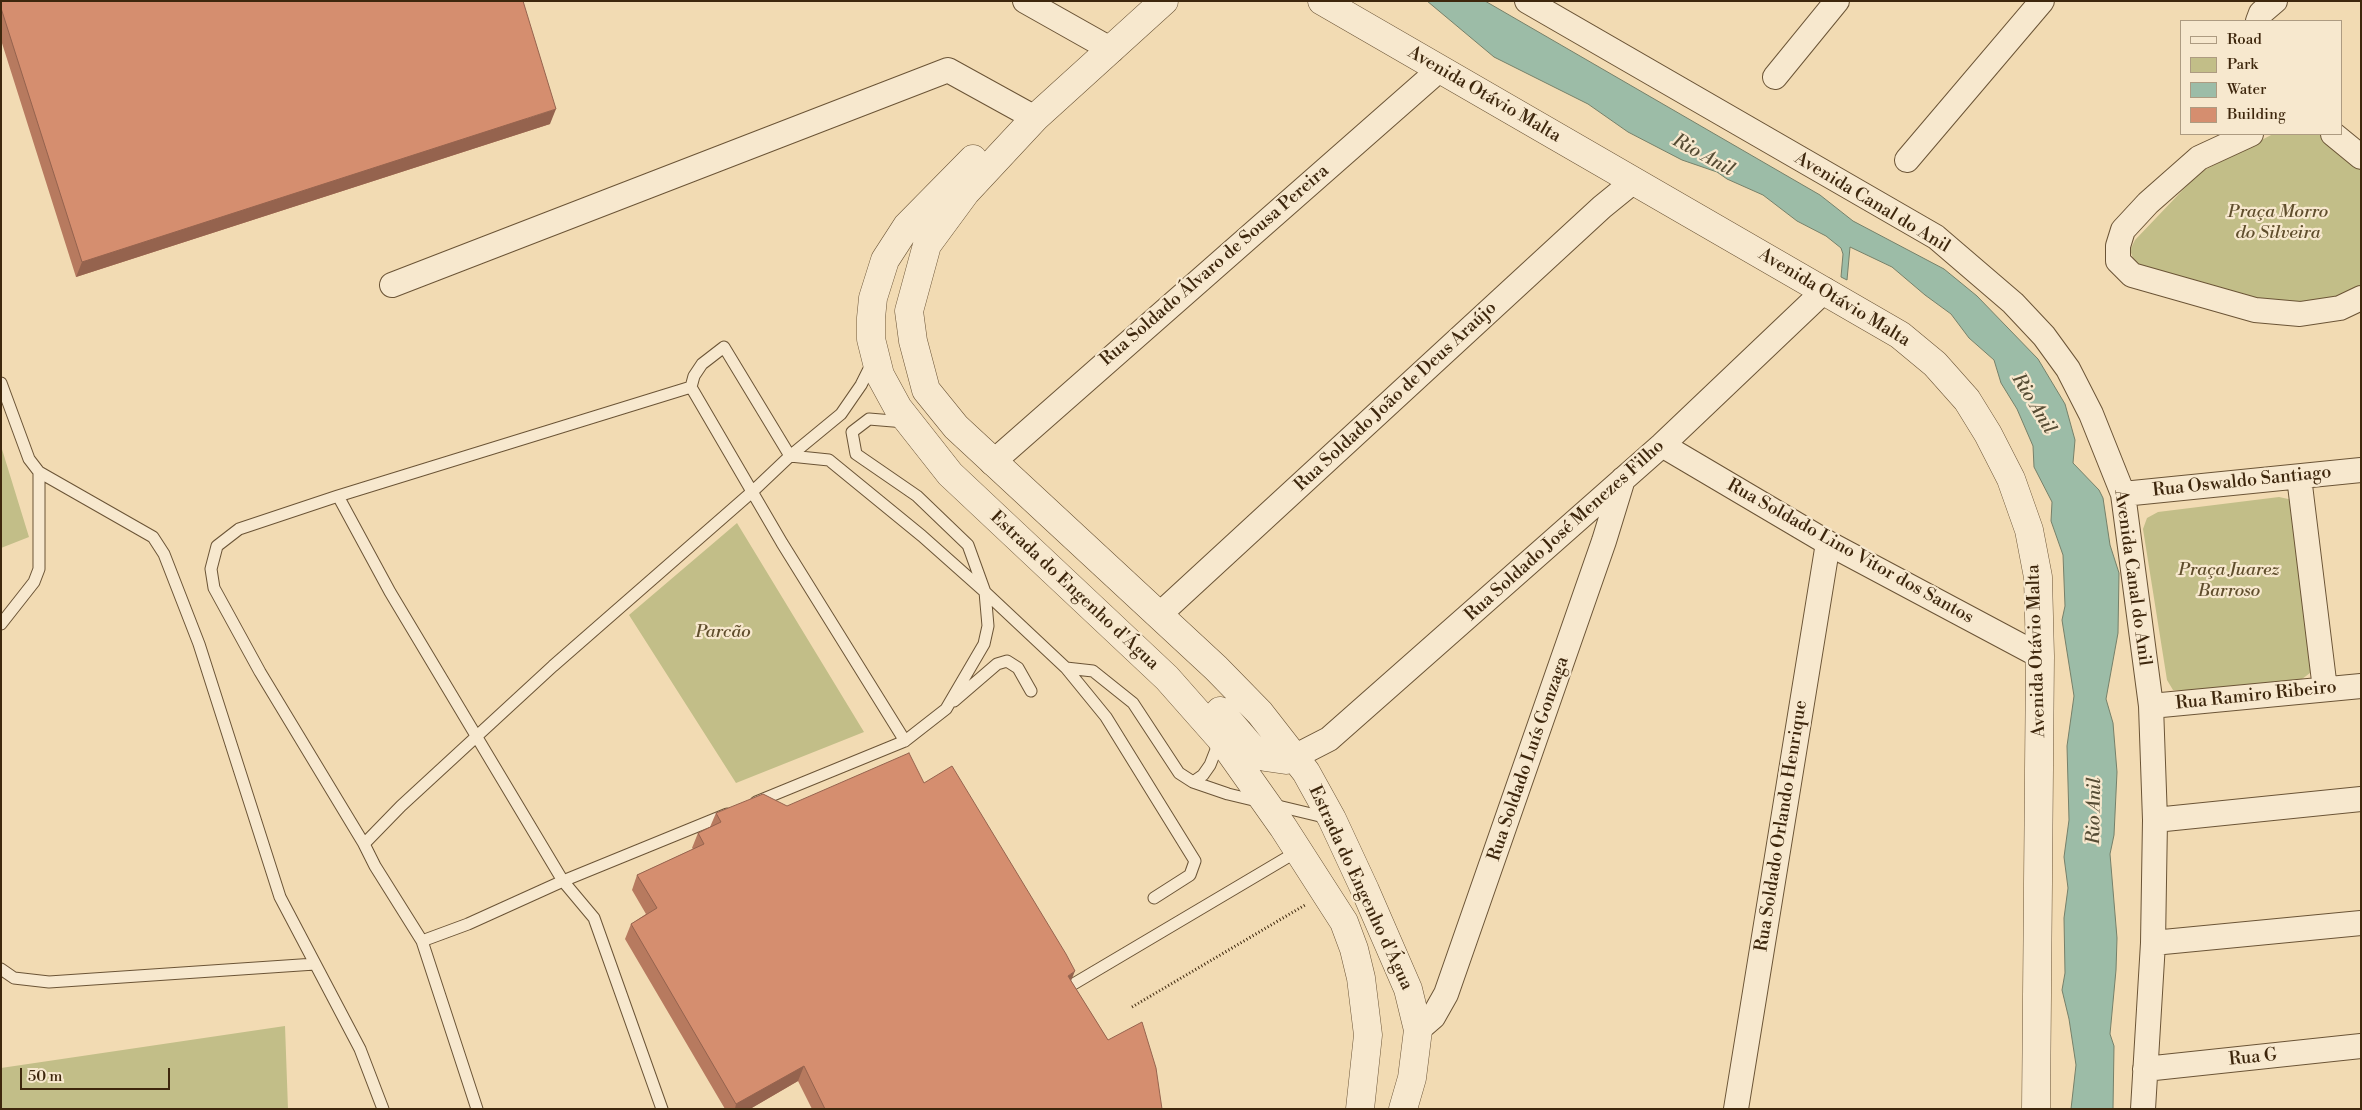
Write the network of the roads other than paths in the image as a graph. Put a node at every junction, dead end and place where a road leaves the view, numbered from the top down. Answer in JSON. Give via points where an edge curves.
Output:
{"nodes":[{"id":1,"x":1025,"y":1,"type":"edge"},
{"id":2,"x":1164,"y":1,"type":"edge"},
{"id":3,"x":1322,"y":1,"type":"edge"},
{"id":4,"x":1527,"y":1,"type":"edge"},
{"id":5,"x":1837,"y":1,"type":"edge"},
{"id":6,"x":2042,"y":1,"type":"edge"},
{"id":7,"x":2275,"y":1,"type":"edge"},
{"id":8,"x":2258,"y":20,"type":"edge"},
{"id":9,"x":1112,"y":50,"type":"junction"},
{"id":10,"x":1439,"y":70,"type":"junction"},
{"id":11,"x":1775,"y":77,"type":"dead end"},
{"id":12,"x":1035,"y":118,"type":"junction"},
{"id":13,"x":2249,"y":135,"type":"edge"},
{"id":14,"x":2334,"y":135,"type":"edge"},
{"id":15,"x":2361,"y":157,"type":"edge"},
{"id":16,"x":1907,"y":160,"type":"dead end"},
{"id":17,"x":1634,"y":181,"type":"junction"},
{"id":18,"x":392,"y":285,"type":"dead end"},
{"id":19,"x":1825,"y":290,"type":"junction"},
{"id":20,"x":2361,"y":298,"type":"edge"},
{"id":21,"x":875,"y":357,"type":"junction"},
{"id":22,"x":1,"y":383,"type":"edge"},
{"id":23,"x":691,"y":387,"type":"junction"},
{"id":24,"x":910,"y":423,"type":"junction"},
{"id":25,"x":1662,"y":445,"type":"junction"},
{"id":26,"x":790,"y":456,"type":"junction"},
{"id":27,"x":992,"y":463,"type":"junction"},
{"id":28,"x":2361,"y":470,"type":"edge"},
{"id":29,"x":39,"y":472,"type":"junction"},
{"id":30,"x":2300,"y":476,"type":"junction"},
{"id":31,"x":1623,"y":479,"type":"junction"},
{"id":32,"x":752,"y":492,"type":"junction"},
{"id":33,"x":2123,"y":494,"type":"junction"},
{"id":34,"x":338,"y":496,"type":"junction"},
{"id":35,"x":1828,"y":543,"type":"junction"},
{"id":36,"x":985,"y":592,"type":"junction"},
{"id":37,"x":1100,"y":615,"type":"junction"},
{"id":38,"x":1159,"y":615,"type":"junction"},
{"id":39,"x":1,"y":624,"type":"edge"},
{"id":40,"x":2040,"y":656,"type":"junction"},
{"id":41,"x":1066,"y":668,"type":"junction"},
{"id":42,"x":2361,"y":686,"type":"edge"},
{"id":43,"x":2326,"y":689,"type":"junction"},
{"id":44,"x":1031,"y":691,"type":"dead end"},
{"id":45,"x":2151,"y":706,"type":"junction"},
{"id":46,"x":946,"y":709,"type":"junction"},
{"id":47,"x":476,"y":737,"type":"junction"},
{"id":48,"x":1220,"y":738,"type":"junction"},
{"id":49,"x":905,"y":741,"type":"junction"},
{"id":50,"x":1294,"y":757,"type":"junction"},
{"id":51,"x":1193,"y":782,"type":"junction"},
{"id":52,"x":2361,"y":800,"type":"edge"},
{"id":53,"x":1265,"y":803,"type":"junction"},
{"id":54,"x":1332,"y":819,"type":"junction"},
{"id":55,"x":2155,"y":820,"type":"junction"},
{"id":56,"x":364,"y":844,"type":"junction"},
{"id":57,"x":1298,"y":851,"type":"junction"},
{"id":58,"x":563,"y":881,"type":"junction"},
{"id":59,"x":1154,"y":898,"type":"dead end"},
{"id":60,"x":2361,"y":923,"type":"edge"},
{"id":61,"x":422,"y":941,"type":"junction"},
{"id":62,"x":2153,"y":943,"type":"junction"},
{"id":63,"x":315,"y":964,"type":"junction"},
{"id":64,"x":1,"y":969,"type":"edge"},
{"id":65,"x":1048,"y":1000,"type":"edge"},
{"id":66,"x":1418,"y":1030,"type":"junction"},
{"id":67,"x":2361,"y":1046,"type":"edge"},
{"id":68,"x":2145,"y":1069,"type":"junction"},
{"id":69,"x":383,"y":1109,"type":"edge"},
{"id":70,"x":477,"y":1109,"type":"edge"},
{"id":71,"x":662,"y":1109,"type":"edge"},
{"id":72,"x":1360,"y":1109,"type":"edge"},
{"id":73,"x":1403,"y":1109,"type":"edge"},
{"id":74,"x":1736,"y":1109,"type":"edge"},
{"id":75,"x":2036,"y":1109,"type":"edge"},
{"id":76,"x":2143,"y":1109,"type":"edge"}],
"edges":[{"from":1,"to":9,"type":"street"},
{"from":2,"to":9,"type":"street","name":"Estrada do Engenho d'Água"},
{"from":3,"to":10,"type":"street","name":"Avenida Otávio Malta"},
{"from":4,"to":33,"type":"street","name":"Avenida Canal do Anil","via":[[1936,237],[1978,272],[2044,336],[2068,369],[2091,414]]},
{"from":5,"to":11,"type":"street"},
{"from":6,"to":16,"type":"street"},
{"from":7,"to":8,"type":"street","via":[[2261,12]]},
{"from":9,"to":12,"type":"street","name":"Estrada do Engenho d'Água"},
{"from":10,"to":17,"type":"street","name":"Avenida Otávio Malta"},
{"from":10,"to":27,"type":"street","name":"Rua Soldado Álvaro de Sousa Pereira"},
{"from":12,"to":18,"type":"street","via":[[948,70]]},
{"from":12,"to":21,"type":"street","name":"Estrada do Engenho d'Água","via":[[981,152],[895,242],[880,272],[873,298],[871,332]]},
{"from":12,"to":27,"type":"street","name":"Estrada do Engenho d'Água","via":[[966,192],[927,245],[909,311],[926,390],[956,427]]},
{"from":13,"to":20,"type":"street","via":[[2199,158],[2148,203],[2123,230],[2118,261],[2132,275],[2255,310],[2300,314],[2340,308]]},
{"from":14,"to":15,"type":"street"},
{"from":17,"to":19,"type":"street","name":"Avenida Otávio Malta"},
{"from":17,"to":38,"type":"street","name":"Rua Soldado João de Deus Araújo","via":[[1594,214]]},
{"from":19,"to":25,"type":"street","name":"Rua Soldado José Menezes Filho"},
{"from":19,"to":40,"type":"street","name":"Avenida Otávio Malta","via":[[1900,335],[1935,364],[1967,400],[1988,434],[2011,479],[2029,530],[2038,577]]},
{"from":21,"to":24,"type":"street","name":"Estrada do Engenho d'Água","via":[[888,392]]},
{"from":21,"to":26,"type":"lane","via":[[841,414]]},
{"from":22,"to":29,"type":"lane","via":[[29,460]]},
{"from":23,"to":26,"type":"lane","via":[[702,364],[724,347]]},
{"from":23,"to":32,"type":"lane"},
{"from":23,"to":34,"type":"lane"},
{"from":24,"to":36,"type":"lane","via":[[868,419],[852,432],[856,454],[917,496],[968,545]]},
{"from":24,"to":37,"type":"street","name":"Estrada do Engenho d'Água","via":[[950,474]]},
{"from":25,"to":31,"type":"street","name":"Rua Soldado José Menezes Filho"},
{"from":25,"to":35,"type":"street","name":"Rua Soldado Lino Vitor dos Santos"},
{"from":26,"to":32,"type":"lane"},
{"from":26,"to":36,"type":"lane","via":[[829,460]]},
{"from":27,"to":38,"type":"street","name":"Estrada do Engenho d'Água"},
{"from":28,"to":30,"type":"street","name":"Rua Oswaldo Santiago"},
{"from":29,"to":39,"type":"lane","via":[[39,569],[34,582]]},
{"from":29,"to":63,"type":"lane","via":[[153,537],[164,554],[199,644],[272,875]]},
{"from":30,"to":33,"type":"street","name":"Rua Oswaldo Santiago"},
{"from":30,"to":43,"type":"street"},
{"from":31,"to":50,"type":"street","name":"Rua Soldado José Menezes Filho","via":[[1329,740]]},
{"from":31,"to":66,"type":"street","name":"Rua Soldado Luís Gonzaga","via":[[1446,994],[1433,1017]]},
{"from":32,"to":47,"type":"lane"},
{"from":32,"to":49,"type":"lane"},
{"from":33,"to":45,"type":"street","name":"Avenida Canal do Anil"},
{"from":34,"to":47,"type":"lane","via":[[390,592]]},
{"from":34,"to":56,"type":"lane","via":[[239,529],[217,546],[211,569],[214,588],[260,672]]},
{"from":35,"to":40,"type":"street","name":"Rua Soldado Lino Vitor dos Santos"},
{"from":35,"to":74,"type":"street","name":"Rua Soldado Orlando Henrique"},
{"from":36,"to":41,"type":"lane"},
{"from":36,"to":46,"type":"lane","via":[[988,626],[984,644]]},
{"from":37,"to":48,"type":"street","name":"Estrada do Engenho d'Água","via":[[1167,678]]},
{"from":37,"to":50,"type":"street","via":[[1171,664],[1224,715],[1251,747],[1274,760]]},
{"from":38,"to":50,"type":"street","name":"Estrada do Engenho d'Água","via":[[1260,714]]},
{"from":40,"to":75,"type":"street","name":"Avenida Otávio Malta"},
{"from":41,"to":51,"type":"lane","via":[[1093,671],[1133,703],[1179,773]]},
{"from":41,"to":59,"type":"lane","via":[[1106,717],[1195,861],[1190,875]]},
{"from":42,"to":43,"type":"street","name":"Rua Ramiro Ribeiro"},
{"from":43,"to":45,"type":"street","name":"Rua Ramiro Ribeiro"},
{"from":44,"to":46,"type":"lane","via":[[1018,668],[1007,661],[997,664]]},
{"from":45,"to":55,"type":"street","name":"Avenida Canal do Anil"},
{"from":46,"to":49,"type":"lane"},
{"from":47,"to":56,"type":"lane"},
{"from":47,"to":58,"type":"lane"},
{"from":48,"to":51,"type":"lane","via":[[1210,765]]},
{"from":48,"to":53,"type":"street","name":"Estrada do Engenho d'Água"},
{"from":49,"to":58,"type":"lane"},
{"from":50,"to":54,"type":"street","name":"Estrada do Engenho d'Água"},
{"from":51,"to":53,"type":"lane"},
{"from":52,"to":55,"type":"street"},
{"from":53,"to":54,"type":"lane"},
{"from":53,"to":57,"type":"street","name":"Estrada do Engenho d'Água"},
{"from":54,"to":66,"type":"street","name":"Estrada do Engenho d'Água","via":[[1408,989]]},
{"from":55,"to":62,"type":"street","name":"Avenida Canal do Anil"},
{"from":56,"to":61,"type":"lane"},
{"from":57,"to":65,"type":"lane"},
{"from":57,"to":72,"type":"street","name":"Estrada do Engenho d'Água","via":[[1344,922],[1361,978],[1368,1035]]},
{"from":58,"to":61,"type":"lane"},
{"from":58,"to":71,"type":"lane","via":[[594,918]]},
{"from":60,"to":62,"type":"street"},
{"from":61,"to":70,"type":"lane"},
{"from":62,"to":68,"type":"street","name":"Avenida Canal do Anil"},
{"from":63,"to":64,"type":"lane","via":[[49,982],[14,978]]},
{"from":63,"to":69,"type":"lane","via":[[360,1049]]},
{"from":66,"to":73,"type":"street","name":"Estrada do Engenho d'Água","via":[[1412,1078]]},
{"from":67,"to":68,"type":"street","name":"Rua G"},
{"from":68,"to":76,"type":"street","name":"Avenida Canal do Anil"}]}
